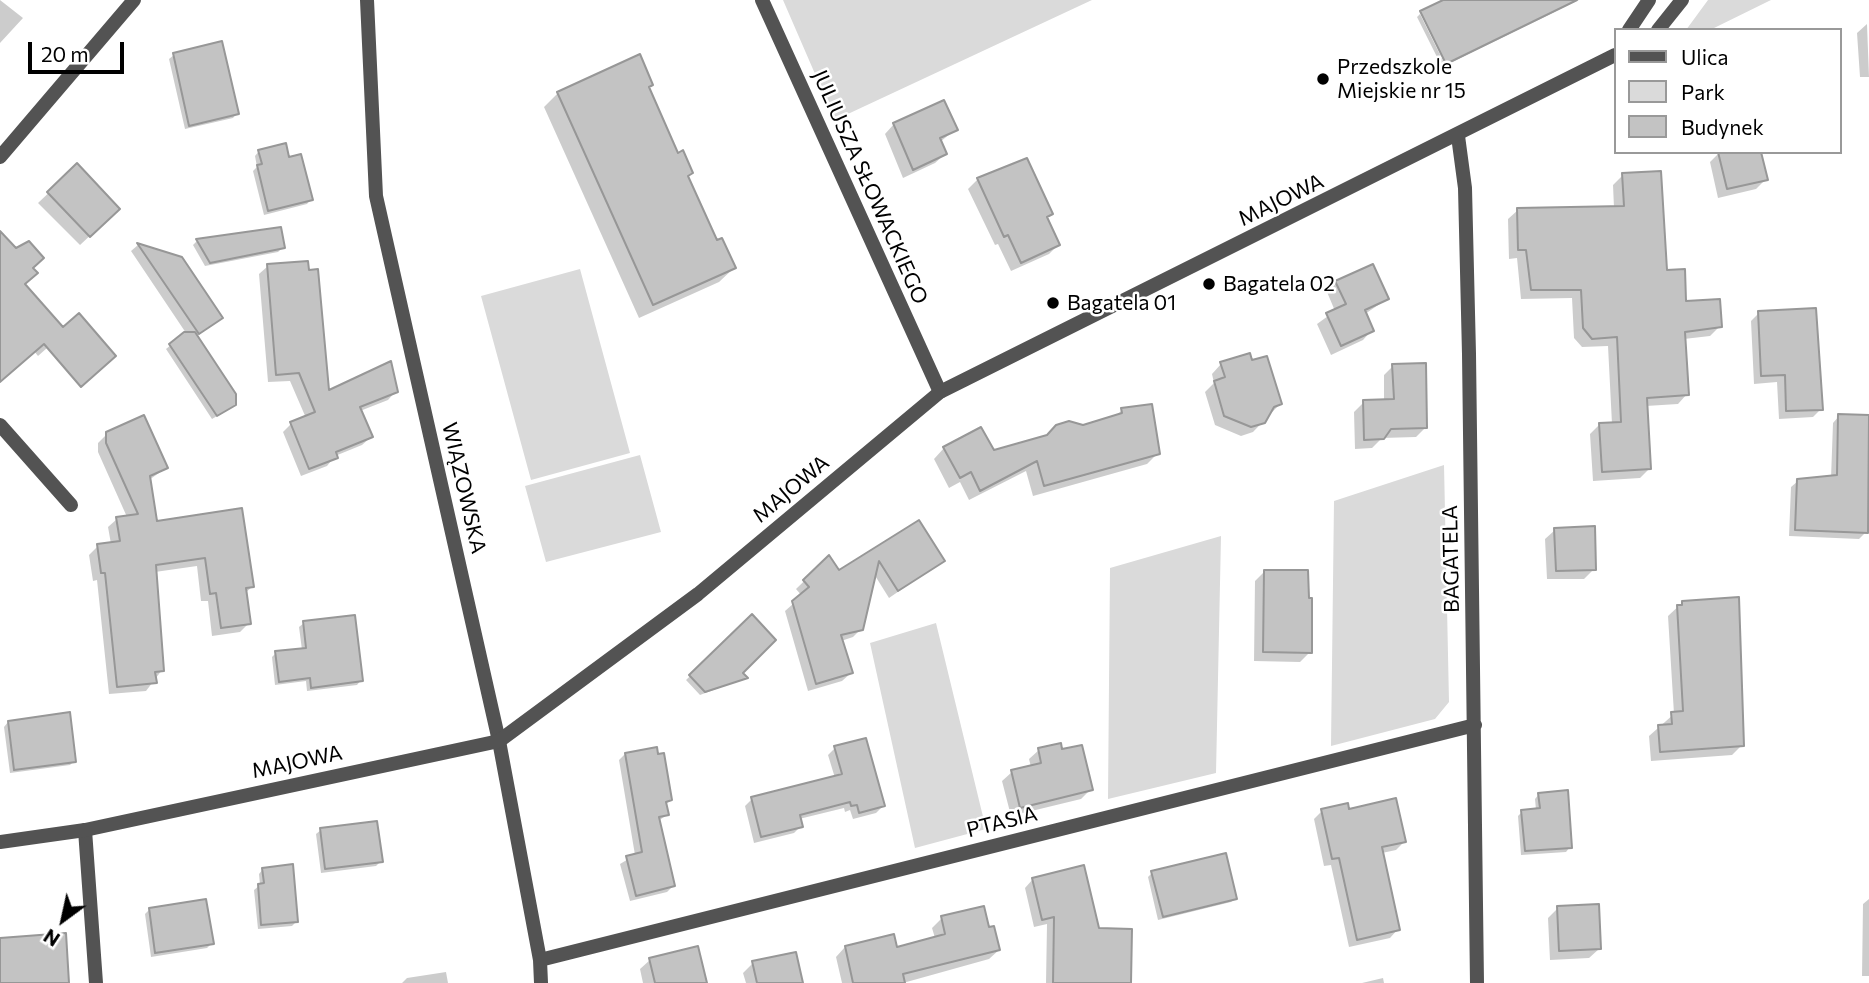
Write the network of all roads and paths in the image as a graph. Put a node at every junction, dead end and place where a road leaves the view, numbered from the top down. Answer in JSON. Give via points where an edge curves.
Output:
{"nodes":[{"id":1,"x":134,"y":0,"type":"edge"},
{"id":2,"x":367,"y":0,"type":"edge"},
{"id":3,"x":762,"y":0,"type":"edge"},
{"id":4,"x":1649,"y":0,"type":"edge"},
{"id":5,"x":1682,"y":0,"type":"edge"},
{"id":6,"x":1630,"y":28,"type":"edge"},
{"id":7,"x":1660,"y":28,"type":"edge"},
{"id":8,"x":1612,"y":54,"type":"edge"},
{"id":9,"x":1458,"y":136,"type":"junction"},
{"id":10,"x":0,"y":157,"type":"edge"},
{"id":11,"x":940,"y":392,"type":"junction"},
{"id":12,"x":0,"y":425,"type":"edge"},
{"id":13,"x":71,"y":505,"type":"dead end"},
{"id":14,"x":1475,"y":725,"type":"junction"},
{"id":15,"x":499,"y":741,"type":"junction"},
{"id":16,"x":85,"y":830,"type":"junction"},
{"id":17,"x":0,"y":842,"type":"edge"},
{"id":18,"x":540,"y":960,"type":"junction"},
{"id":19,"x":96,"y":983,"type":"edge"},
{"id":20,"x":541,"y":983,"type":"edge"},
{"id":21,"x":1477,"y":983,"type":"edge"}],
"edges":[{"from":1,"to":10,"type":"street"},
{"from":2,"to":15,"type":"street","name":"WIĄZOWSKA","via":[[376,196]]},
{"from":3,"to":11,"type":"street","name":"JULIUSZA SŁOWACKIEGO"},
{"from":4,"to":6,"type":"street"},
{"from":5,"to":7,"type":"street"},
{"from":8,"to":9,"type":"street","name":"MAJOWA"},
{"from":9,"to":11,"type":"street","name":"MAJOWA"},
{"from":9,"to":14,"type":"street","name":"BAGATELA","via":[[1465,188]]},
{"from":11,"to":15,"type":"street","name":"MAJOWA","via":[[698,594]]},
{"from":12,"to":13,"type":"street"},
{"from":14,"to":18,"type":"street","name":"PTASIA"},
{"from":14,"to":21,"type":"street","name":"BAGATELA"},
{"from":15,"to":16,"type":"street","name":"MAJOWA"},
{"from":15,"to":18,"type":"street","name":"WIĄZOWSKA"},
{"from":16,"to":17,"type":"street","name":"MAJOWA"},
{"from":16,"to":19,"type":"street"},
{"from":18,"to":20,"type":"street","name":"WIĄZOWSKA"}]}
